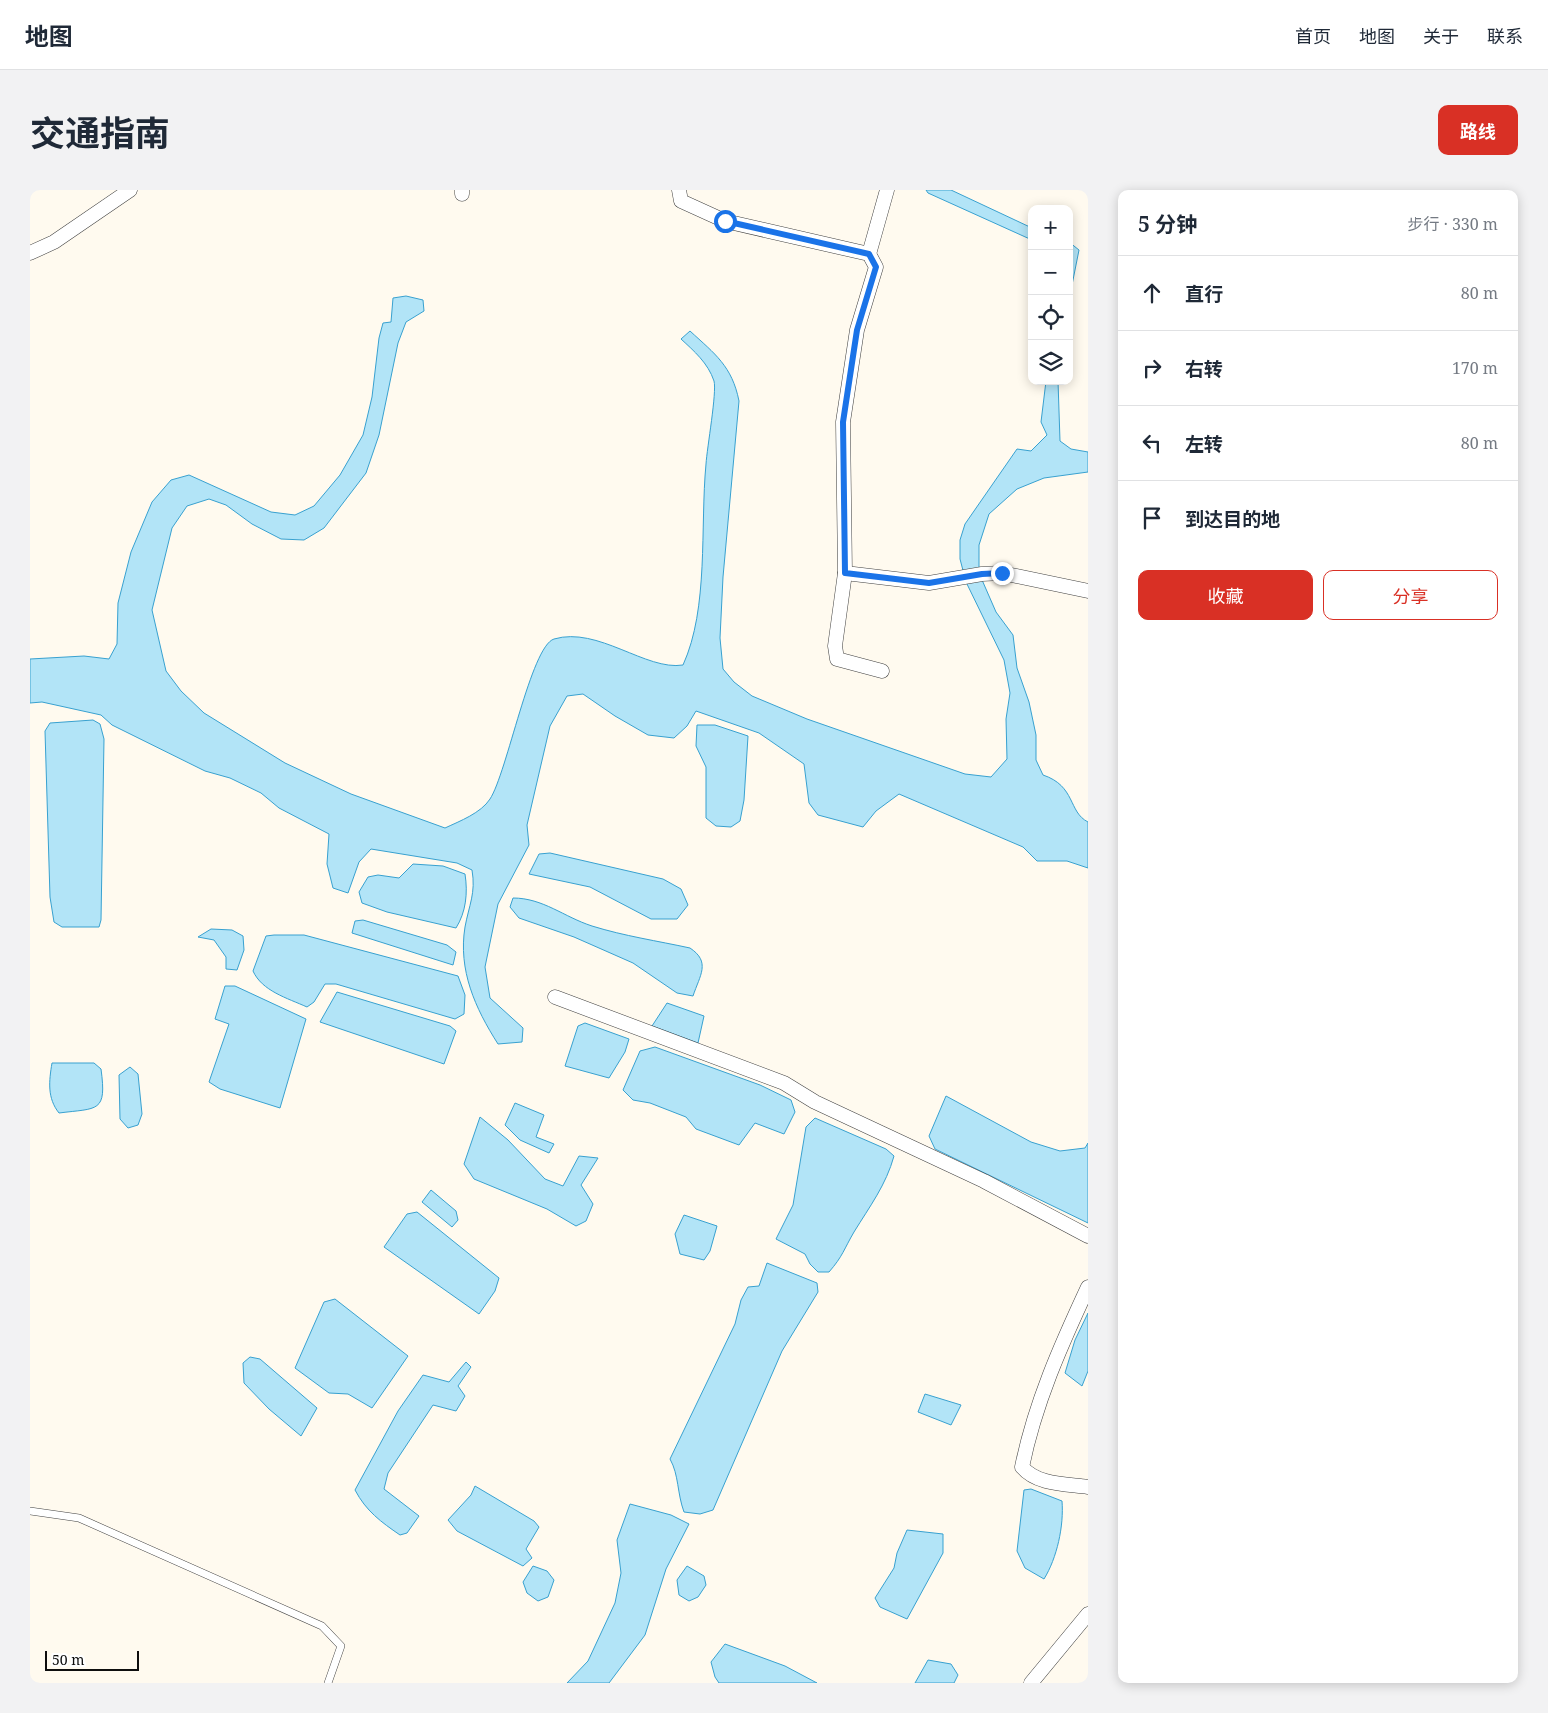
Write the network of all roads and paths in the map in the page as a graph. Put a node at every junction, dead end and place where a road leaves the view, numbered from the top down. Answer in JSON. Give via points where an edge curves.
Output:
{"nodes":[{"id":1,"x":130,"y":190,"type":"edge"},
{"id":2,"x":678,"y":190,"type":"edge"},
{"id":3,"x":887,"y":190,"type":"edge"},
{"id":4,"x":30,"y":252,"type":"edge"},
{"id":5,"x":869,"y":254,"type":"junction"},
{"id":6,"x":845,"y":573,"type":"junction"},
{"id":7,"x":1088,"y":591,"type":"edge"},
{"id":8,"x":882,"y":671,"type":"dead end"},
{"id":9,"x":555,"y":997,"type":"dead end"},
{"id":10,"x":1088,"y":1236,"type":"edge"},
{"id":11,"x":1088,"y":1287,"type":"edge"},
{"id":12,"x":1088,"y":1487,"type":"edge"},
{"id":13,"x":30,"y":1511,"type":"edge"},
{"id":14,"x":1088,"y":1614,"type":"edge"},
{"id":15,"x":328,"y":1683,"type":"edge"},
{"id":16,"x":1031,"y":1683,"type":"edge"}],
"edges":[{"from":1,"to":4,"type":"street","via":[[54,242]]},
{"from":2,"to":5,"type":"street","via":[[681,201],[725,221]]},
{"from":3,"to":5,"type":"street"},
{"from":5,"to":6,"type":"street","via":[[876,267],[857,330],[843,422]]},
{"from":6,"to":7,"type":"street","via":[[929,583],[1002,573]]},
{"from":6,"to":8,"type":"street","via":[[834,646],[837,659]]},
{"from":9,"to":10,"type":"street","via":[[784,1083],[815,1102],[984,1181]]},
{"from":11,"to":12,"type":"street","via":[[1053,1361],[1022,1467],[1028,1474],[1044,1481]]},
{"from":13,"to":15,"type":"lane","via":[[78,1518],[322,1626],[341,1646]]},
{"from":14,"to":16,"type":"street"}]}
